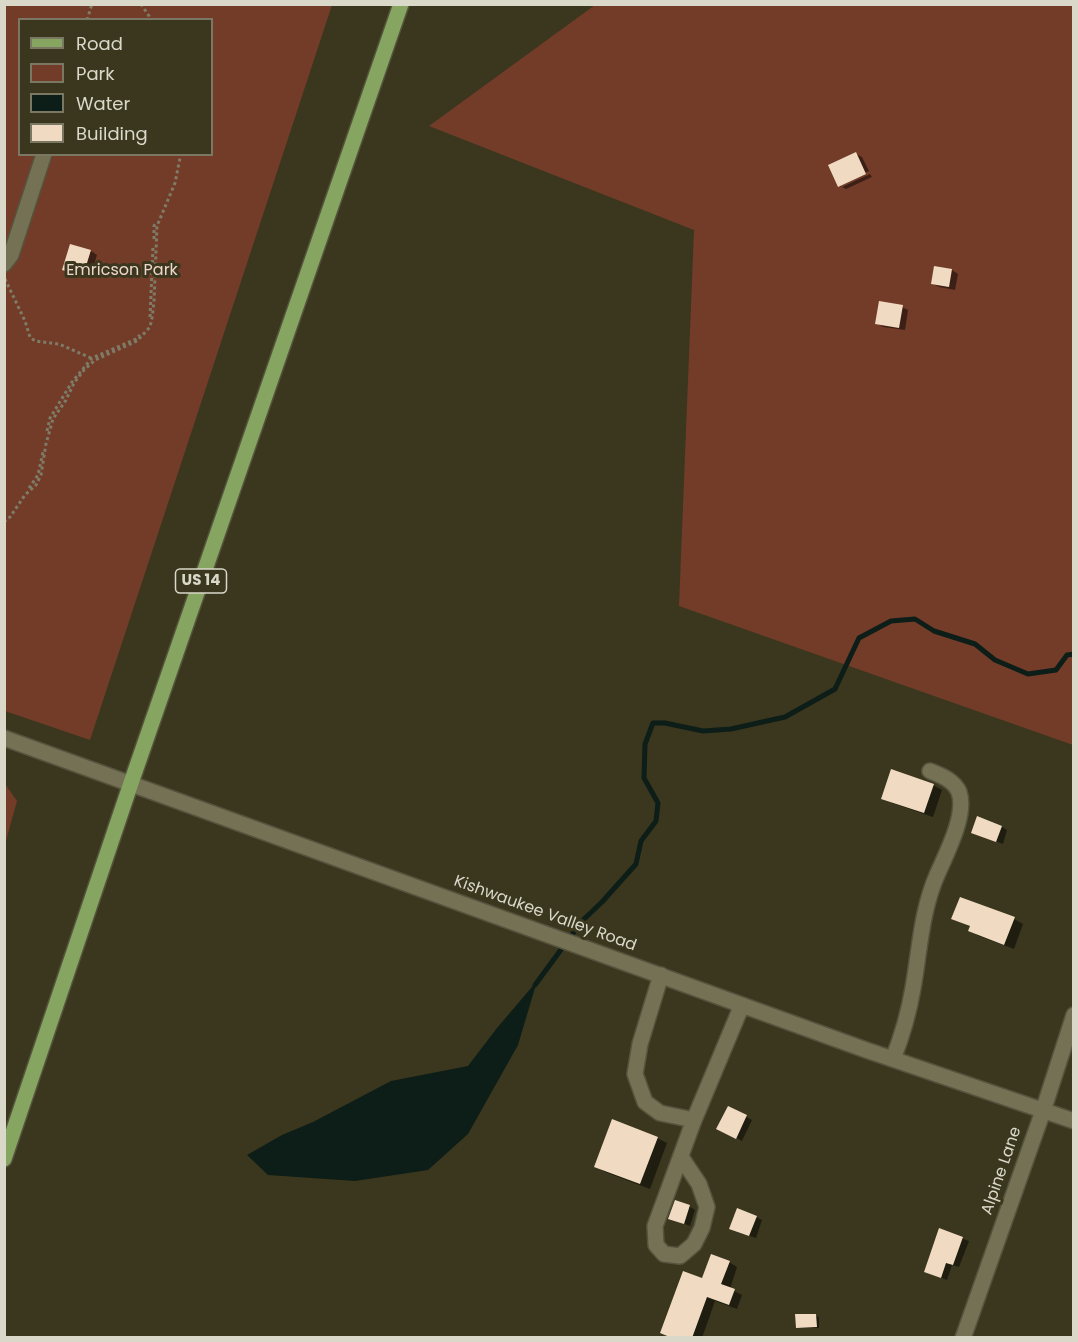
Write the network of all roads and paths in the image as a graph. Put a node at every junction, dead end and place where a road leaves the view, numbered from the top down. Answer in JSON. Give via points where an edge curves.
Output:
{"nodes":[{"id":1,"x":142,"y":4,"type":"edge"},
{"id":2,"x":401,"y":4,"type":"edge"},
{"id":3,"x":150,"y":18,"type":"edge"},
{"id":4,"x":43,"y":156,"type":"edge"},
{"id":5,"x":179,"y":156,"type":"edge"},
{"id":6,"x":4,"y":264,"type":"edge"},
{"id":7,"x":4,"y":277,"type":"edge"},
{"id":8,"x":93,"y":359,"type":"junction"},
{"id":9,"x":4,"y":521,"type":"edge"},
{"id":10,"x":4,"y":738,"type":"edge"},
{"id":11,"x":930,"y":771,"type":"dead end"},
{"id":12,"x":131,"y":783,"type":"junction"},
{"id":13,"x":661,"y":975,"type":"junction"},
{"id":14,"x":742,"y":1005,"type":"junction"},
{"id":15,"x":1074,"y":1015,"type":"edge"},
{"id":16,"x":893,"y":1059,"type":"junction"},
{"id":17,"x":1042,"y":1111,"type":"junction"},
{"id":18,"x":694,"y":1120,"type":"junction"},
{"id":19,"x":1074,"y":1121,"type":"edge"},
{"id":20,"x":681,"y":1157,"type":"junction"},
{"id":21,"x":4,"y":1159,"type":"edge"},
{"id":22,"x":963,"y":1338,"type":"edge"}],
"edges":[{"from":1,"to":3,"type":"path"},
{"from":2,"to":12,"type":"main road","number":"US 14"},
{"from":4,"to":6,"type":"street","via":[[11,255]]},
{"from":5,"to":8,"type":"path","via":[[175,183],[157,226],[150,327],[137,341]]},
{"from":7,"to":8,"type":"path","via":[[30,337]]},
{"from":8,"to":9,"type":"path","via":[[53,419],[41,475]]},
{"from":10,"to":12,"type":"street","name":"Kishwaukee Valley Road"},
{"from":11,"to":16,"type":"street","via":[[948,778],[959,791],[960,807],[950,848],[928,900],[909,1011]]},
{"from":12,"to":13,"type":"street","name":"Kishwaukee Valley Road"},
{"from":12,"to":21,"type":"main road","number":"US 14"},
{"from":13,"to":14,"type":"street","name":"Kishwaukee Valley Road"},
{"from":13,"to":18,"type":"street","via":[[635,1074],[645,1102],[660,1113]]},
{"from":14,"to":16,"type":"street","name":"Kishwaukee Valley Road"},
{"from":14,"to":18,"type":"street"},
{"from":15,"to":17,"type":"street","name":"Alpine Lane"},
{"from":16,"to":17,"type":"street","name":"Kishwaukee Valley Road"},
{"from":17,"to":19,"type":"street","name":"Kishwaukee Valley Road"},
{"from":17,"to":22,"type":"street","name":"Alpine Lane"},
{"from":18,"to":20,"type":"street"},
{"from":20,"to":20,"type":"street","via":[[655,1226],[656,1245],[664,1254],[681,1256],[694,1244],[706,1207],[699,1184]]}]}
